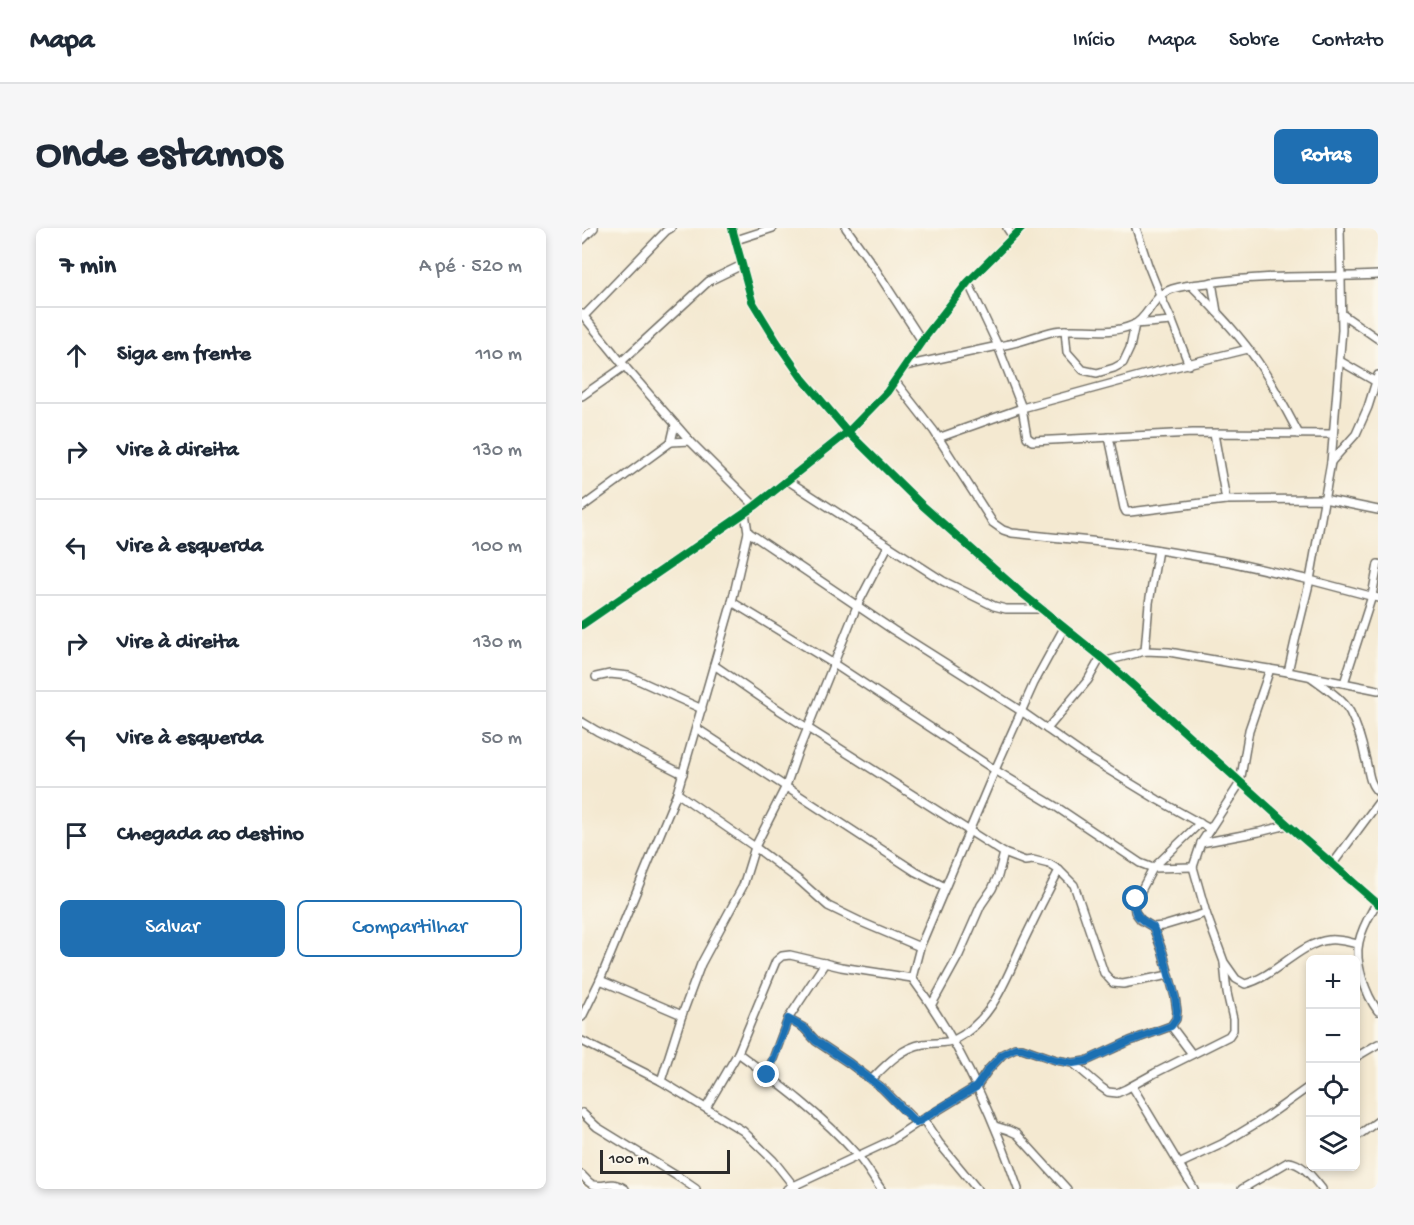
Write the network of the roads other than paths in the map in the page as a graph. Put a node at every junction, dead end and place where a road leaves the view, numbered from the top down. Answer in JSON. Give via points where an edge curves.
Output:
{"nodes":[{"id":1,"x":594,"y":228,"type":"edge"},
{"id":2,"x":732,"y":228,"type":"edge"},
{"id":3,"x":773,"y":228,"type":"edge"},
{"id":4,"x":1007,"y":228,"type":"edge"},
{"id":5,"x":1022,"y":228,"type":"edge"},
{"id":6,"x":1136,"y":228,"type":"edge"},
{"id":7,"x":1340,"y":228,"type":"edge"},
{"id":8,"x":666,"y":229,"type":"edge"},
{"id":9,"x":848,"y":229,"type":"edge"},
{"id":10,"x":1013,"y":237,"type":"junction"},
{"id":11,"x":582,"y":240,"type":"edge"},
{"id":12,"x":736,"y":240,"type":"junction"},
{"id":13,"x":742,"y":265,"type":"junction"},
{"id":14,"x":1378,"y":275,"type":"edge"},
{"id":15,"x":1341,"y":277,"type":"junction"},
{"id":16,"x":968,"y":282,"type":"junction"},
{"id":17,"x":1212,"y":282,"type":"junction"},
{"id":18,"x":1191,"y":285,"type":"junction"},
{"id":19,"x":1160,"y":296,"type":"junction"},
{"id":20,"x":1217,"y":312,"type":"junction"},
{"id":21,"x":1342,"y":314,"type":"junction"},
{"id":22,"x":583,"y":315,"type":"edge"},
{"id":23,"x":1172,"y":321,"type":"junction"},
{"id":24,"x":1135,"y":324,"type":"junction"},
{"id":25,"x":1065,"y":330,"type":"junction"},
{"id":26,"x":1378,"y":339,"type":"edge"},
{"id":27,"x":922,"y":341,"type":"junction"},
{"id":28,"x":998,"y":346,"type":"junction"},
{"id":29,"x":1248,"y":349,"type":"junction"},
{"id":30,"x":1340,"y":361,"type":"junction"},
{"id":31,"x":623,"y":364,"type":"junction"},
{"id":32,"x":1189,"y":365,"type":"junction"},
{"id":33,"x":905,"y":366,"type":"junction"},
{"id":34,"x":1378,"y":380,"type":"edge"},
{"id":35,"x":895,"y":381,"type":"junction"},
{"id":36,"x":582,"y":396,"type":"edge"},
{"id":37,"x":1022,"y":408,"type":"junction"},
{"id":38,"x":675,"y":424,"type":"junction"},
{"id":39,"x":848,"y":432,"type":"junction"},
{"id":40,"x":1214,"y":434,"type":"junction"},
{"id":41,"x":1299,"y":434,"type":"junction"},
{"id":42,"x":1333,"y":434,"type":"junction"},
{"id":43,"x":1109,"y":437,"type":"junction"},
{"id":44,"x":938,"y":438,"type":"junction"},
{"id":45,"x":690,"y":441,"type":"junction"},
{"id":46,"x":670,"y":442,"type":"junction"},
{"id":47,"x":1331,"y":462,"type":"junction"},
{"id":48,"x":787,"y":480,"type":"junction"},
{"id":49,"x":1324,"y":499,"type":"junction"},
{"id":50,"x":1226,"y":500,"type":"junction"},
{"id":51,"x":755,"y":506,"type":"junction"},
{"id":52,"x":582,"y":507,"type":"edge"},
{"id":53,"x":1378,"y":510,"type":"edge"},
{"id":54,"x":745,"y":513,"type":"junction"},
{"id":55,"x":748,"y":532,"type":"junction"},
{"id":56,"x":888,"y":546,"type":"junction"},
{"id":57,"x":1158,"y":550,"type":"junction"},
{"id":58,"x":1378,"y":564,"type":"edge"},
{"id":59,"x":1310,"y":580,"type":"junction"},
{"id":60,"x":1375,"y":597,"type":"edge"},
{"id":61,"x":732,"y":602,"type":"junction"},
{"id":62,"x":857,"y":606,"type":"junction"},
{"id":63,"x":1042,"y":609,"type":"junction"},
{"id":64,"x":582,"y":625,"type":"edge"},
{"id":65,"x":1065,"y":628,"type":"junction"},
{"id":66,"x":1145,"y":651,"type":"junction"},
{"id":67,"x":1103,"y":659,"type":"junction"},
{"id":68,"x":834,"y":664,"type":"junction"},
{"id":69,"x":714,"y":665,"type":"junction"},
{"id":70,"x":1270,"y":669,"type":"junction"},
{"id":71,"x":1288,"y":672,"type":"junction"},
{"id":72,"x":596,"y":677,"type":"dead end"},
{"id":73,"x":1311,"y":677,"type":"junction"},
{"id":74,"x":1344,"y":683,"type":"junction"},
{"id":75,"x":1378,"y":690,"type":"edge"},
{"id":76,"x":702,"y":709,"type":"junction"},
{"id":77,"x":1021,"y":711,"type":"junction"},
{"id":78,"x":582,"y":722,"type":"edge"},
{"id":79,"x":696,"y":728,"type":"junction"},
{"id":80,"x":808,"y":728,"type":"junction"},
{"id":81,"x":1047,"y":729,"type":"junction"},
{"id":82,"x":995,"y":770,"type":"junction"},
{"id":83,"x":683,"y":774,"type":"junction"},
{"id":84,"x":1240,"y":783,"type":"junction"},
{"id":85,"x":786,"y":786,"type":"junction"},
{"id":86,"x":1378,"y":792,"type":"edge"},
{"id":87,"x":676,"y":793,"type":"junction"},
{"id":88,"x":1378,"y":802,"type":"edge"},
{"id":89,"x":1200,"y":823,"type":"junction"},
{"id":90,"x":1288,"y":825,"type":"junction"},
{"id":91,"x":1210,"y":829,"type":"junction"},
{"id":92,"x":969,"y":830,"type":"junction"},
{"id":93,"x":1201,"y":843,"type":"junction"},
{"id":94,"x":755,"y":847,"type":"junction"},
{"id":95,"x":1004,"y":853,"type":"junction"},
{"id":96,"x":1332,"y":865,"type":"junction"},
{"id":97,"x":1194,"y":867,"type":"junction"},
{"id":98,"x":1153,"y":868,"type":"junction"},
{"id":99,"x":1059,"y":870,"type":"junction"},
{"id":100,"x":945,"y":888,"type":"junction"},
{"id":101,"x":1378,"y":903,"type":"edge"},
{"id":102,"x":1206,"y":913,"type":"junction"},
{"id":103,"x":1153,"y":927,"type":"junction"},
{"id":104,"x":1358,"y":944,"type":"junction"},
{"id":105,"x":920,"y":947,"type":"junction"},
{"id":106,"x":1224,"y":962,"type":"junction"},
{"id":107,"x":825,"y":963,"type":"junction"},
{"id":108,"x":1169,"y":975,"type":"junction"},
{"id":109,"x":912,"y":978,"type":"junction"},
{"id":110,"x":600,"y":980,"type":"junction"},
{"id":111,"x":932,"y":1004,"type":"junction"},
{"id":112,"x":1378,"y":1011,"type":"edge"},
{"id":113,"x":682,"y":1015,"type":"junction"},
{"id":114,"x":582,"y":1017,"type":"edge"},
{"id":115,"x":788,"y":1019,"type":"junction"},
{"id":116,"x":1171,"y":1026,"type":"junction"},
{"id":117,"x":582,"y":1041,"type":"edge"},
{"id":118,"x":953,"y":1041,"type":"junction"},
{"id":119,"x":1378,"y":1044,"type":"edge"},
{"id":120,"x":738,"y":1053,"type":"junction"},
{"id":121,"x":1192,"y":1054,"type":"junction"},
{"id":122,"x":1360,"y":1055,"type":"edge"},
{"id":123,"x":1073,"y":1063,"type":"junction"},
{"id":124,"x":767,"y":1075,"type":"junction"},
{"id":125,"x":871,"y":1080,"type":"junction"},
{"id":126,"x":661,"y":1081,"type":"junction"},
{"id":127,"x":1132,"y":1086,"type":"junction"},
{"id":128,"x":976,"y":1087,"type":"junction"},
{"id":129,"x":1306,"y":1090,"type":"edge"},
{"id":130,"x":706,"y":1108,"type":"junction"},
{"id":131,"x":582,"y":1113,"type":"edge"},
{"id":132,"x":920,"y":1121,"type":"junction"},
{"id":133,"x":1378,"y":1121,"type":"edge"},
{"id":134,"x":995,"y":1126,"type":"junction"},
{"id":135,"x":1360,"y":1134,"type":"edge"},
{"id":136,"x":858,"y":1157,"type":"junction"},
{"id":137,"x":1179,"y":1164,"type":"junction"},
{"id":138,"x":1306,"y":1170,"type":"edge"},
{"id":139,"x":1307,"y":1171,"type":"edge"},
{"id":140,"x":582,"y":1175,"type":"edge"},
{"id":141,"x":792,"y":1188,"type":"edge"},
{"id":142,"x":625,"y":1189,"type":"edge"},
{"id":143,"x":696,"y":1189,"type":"edge"},
{"id":144,"x":881,"y":1189,"type":"edge"},
{"id":145,"x":977,"y":1189,"type":"edge"},
{"id":146,"x":1018,"y":1189,"type":"edge"},
{"id":147,"x":1067,"y":1189,"type":"edge"},
{"id":148,"x":1194,"y":1189,"type":"edge"},
{"id":149,"x":1242,"y":1189,"type":"edge"},
{"id":150,"x":1322,"y":1189,"type":"edge"}],
"edges":[{"from":1,"to":11,"type":"street"},
{"from":2,"to":12,"type":"street"},
{"from":3,"to":12,"type":"street"},
{"from":4,"to":10,"type":"street"},
{"from":5,"to":10,"type":"street"},
{"from":6,"to":19,"type":"street"},
{"from":7,"to":15,"type":"street"},
{"from":8,"to":22,"type":"street"},
{"from":9,"to":27,"type":"street"},
{"from":10,"to":16,"type":"street"},
{"from":12,"to":13,"type":"street"},
{"from":13,"to":31,"type":"street","via":[[709,281]]},
{"from":13,"to":39,"type":"street","via":[[752,301],[777,342]]},
{"from":14,"to":15,"type":"street"},
{"from":15,"to":17,"type":"street","via":[[1287,276]]},
{"from":15,"to":21,"type":"street"},
{"from":16,"to":27,"type":"street"},
{"from":16,"to":28,"type":"street"},
{"from":17,"to":18,"type":"street"},
{"from":17,"to":20,"type":"street"},
{"from":18,"to":19,"type":"street"},
{"from":18,"to":20,"type":"street"},
{"from":19,"to":23,"type":"street"},
{"from":19,"to":24,"type":"street"},
{"from":20,"to":29,"type":"street"},
{"from":21,"to":26,"type":"street"},
{"from":21,"to":30,"type":"street"},
{"from":22,"to":31,"type":"street"},
{"from":23,"to":24,"type":"street"},
{"from":23,"to":32,"type":"street"},
{"from":24,"to":25,"type":"street","via":[[1105,331]]},
{"from":24,"to":25,"type":"street","via":[[1123,363],[1097,373],[1083,370],[1067,352]]},
{"from":25,"to":28,"type":"street"},
{"from":27,"to":33,"type":"street"},
{"from":28,"to":33,"type":"street"},
{"from":28,"to":37,"type":"street"},
{"from":29,"to":32,"type":"street"},
{"from":29,"to":41,"type":"street"},
{"from":30,"to":34,"type":"street"},
{"from":30,"to":42,"type":"street"},
{"from":31,"to":36,"type":"street"},
{"from":31,"to":38,"type":"street"},
{"from":32,"to":37,"type":"street"},
{"from":33,"to":35,"type":"street"},
{"from":34,"to":47,"type":"street","via":[[1356,434]]},
{"from":35,"to":39,"type":"street"},
{"from":35,"to":44,"type":"street"},
{"from":37,"to":43,"type":"street","via":[[1027,437],[1032,441]]},
{"from":37,"to":44,"type":"street"},
{"from":38,"to":45,"type":"street"},
{"from":38,"to":46,"type":"street"},
{"from":39,"to":48,"type":"street"},
{"from":39,"to":63,"type":"street","via":[[922,505]]},
{"from":40,"to":41,"type":"street"},
{"from":40,"to":43,"type":"street"},
{"from":40,"to":50,"type":"street"},
{"from":41,"to":42,"type":"street"},
{"from":42,"to":47,"type":"street"},
{"from":43,"to":50,"type":"street","via":[[1126,512]]},
{"from":44,"to":57,"type":"street","via":[[993,523],[1003,530]]},
{"from":45,"to":46,"type":"street"},
{"from":45,"to":51,"type":"street"},
{"from":46,"to":52,"type":"street"},
{"from":47,"to":49,"type":"street"},
{"from":48,"to":51,"type":"street"},
{"from":48,"to":56,"type":"street"},
{"from":49,"to":50,"type":"street"},
{"from":49,"to":53,"type":"street"},
{"from":49,"to":59,"type":"street"},
{"from":51,"to":54,"type":"street"},
{"from":54,"to":55,"type":"street"},
{"from":54,"to":64,"type":"street"},
{"from":55,"to":61,"type":"street"},
{"from":55,"to":62,"type":"street"},
{"from":56,"to":62,"type":"street"},
{"from":56,"to":63,"type":"street","via":[[943,581],[994,606]]},
{"from":57,"to":59,"type":"street"},
{"from":57,"to":66,"type":"street"},
{"from":58,"to":60,"type":"street"},
{"from":59,"to":60,"type":"street"},
{"from":59,"to":71,"type":"street"},
{"from":60,"to":74,"type":"street"},
{"from":61,"to":68,"type":"street"},
{"from":61,"to":69,"type":"street"},
{"from":62,"to":68,"type":"street"},
{"from":62,"to":77,"type":"street"},
{"from":63,"to":65,"type":"street"},
{"from":65,"to":67,"type":"street"},
{"from":65,"to":77,"type":"street"},
{"from":66,"to":67,"type":"street"},
{"from":66,"to":70,"type":"street"},
{"from":67,"to":81,"type":"street"},
{"from":67,"to":84,"type":"street"},
{"from":68,"to":80,"type":"street"},
{"from":68,"to":82,"type":"street"},
{"from":69,"to":76,"type":"street"},
{"from":69,"to":80,"type":"street"},
{"from":70,"to":71,"type":"street"},
{"from":70,"to":84,"type":"street","via":[[1250,730]]},
{"from":71,"to":73,"type":"street"},
{"from":72,"to":76,"type":"street","via":[[629,676]]},
{"from":73,"to":74,"type":"street"},
{"from":73,"to":86,"type":"street","via":[[1346,706]]},
{"from":74,"to":75,"type":"street"},
{"from":76,"to":79,"type":"street"},
{"from":77,"to":81,"type":"street"},
{"from":77,"to":82,"type":"street"},
{"from":78,"to":83,"type":"street"},
{"from":79,"to":83,"type":"street"},
{"from":79,"to":85,"type":"street"},
{"from":80,"to":85,"type":"street"},
{"from":80,"to":92,"type":"street"},
{"from":81,"to":89,"type":"street","via":[[1093,761]]},
{"from":82,"to":92,"type":"street"},
{"from":82,"to":98,"type":"street"},
{"from":83,"to":87,"type":"street"},
{"from":84,"to":90,"type":"street"},
{"from":84,"to":91,"type":"street"},
{"from":85,"to":94,"type":"street"},
{"from":85,"to":100,"type":"street"},
{"from":87,"to":94,"type":"street"},
{"from":87,"to":110,"type":"street"},
{"from":88,"to":96,"type":"street"},
{"from":89,"to":91,"type":"street"},
{"from":89,"to":98,"type":"street"},
{"from":90,"to":93,"type":"street"},
{"from":90,"to":96,"type":"street"},
{"from":91,"to":93,"type":"street"},
{"from":92,"to":95,"type":"street"},
{"from":92,"to":100,"type":"street"},
{"from":93,"to":97,"type":"street"},
{"from":94,"to":105,"type":"street","via":[[828,906]]},
{"from":94,"to":113,"type":"street","via":[[743,886],[711,942]]},
{"from":95,"to":99,"type":"street"},
{"from":95,"to":111,"type":"street","via":[[992,889]]},
{"from":96,"to":101,"type":"street"},
{"from":97,"to":98,"type":"street"},
{"from":97,"to":102,"type":"street"},
{"from":98,"to":103,"type":"street","via":[[1134,904],[1141,920]]},
{"from":99,"to":108,"type":"street","via":[[1074,885],[1104,973],[1113,982],[1123,984]]},
{"from":99,"to":118,"type":"street","via":[[1009,976],[988,1011]]},
{"from":100,"to":105,"type":"street"},
{"from":101,"to":104,"type":"street"},
{"from":102,"to":103,"type":"street"},
{"from":102,"to":106,"type":"street"},
{"from":103,"to":108,"type":"street"},
{"from":104,"to":106,"type":"street","via":[[1327,940],[1245,984],[1236,979]]},
{"from":104,"to":112,"type":"street","via":[[1365,986]]},
{"from":105,"to":109,"type":"street"},
{"from":106,"to":121,"type":"street","via":[[1233,1030],[1229,1036]]},
{"from":107,"to":109,"type":"street"},
{"from":107,"to":115,"type":"street"},
{"from":107,"to":120,"type":"street","via":[[790,955],[776,961]]},
{"from":108,"to":116,"type":"street","via":[[1177,1011]]},
{"from":109,"to":111,"type":"street"},
{"from":110,"to":113,"type":"street"},
{"from":110,"to":114,"type":"street"},
{"from":111,"to":118,"type":"street"},
{"from":113,"to":126,"type":"street"},
{"from":115,"to":124,"type":"street"},
{"from":115,"to":125,"type":"street"},
{"from":116,"to":121,"type":"street"},
{"from":116,"to":123,"type":"street"},
{"from":117,"to":126,"type":"street"},
{"from":118,"to":125,"type":"street","via":[[912,1046]]},
{"from":118,"to":128,"type":"street"},
{"from":119,"to":122,"type":"street"},
{"from":120,"to":124,"type":"street"},
{"from":120,"to":130,"type":"street"},
{"from":121,"to":127,"type":"street"},
{"from":123,"to":127,"type":"street","via":[[1108,1092],[1117,1093]]},
{"from":123,"to":128,"type":"street","via":[[1015,1048],[1003,1054]]},
{"from":124,"to":136,"type":"street","via":[[825,1121]]},
{"from":125,"to":132,"type":"street"},
{"from":126,"to":130,"type":"street"},
{"from":127,"to":137,"type":"street"},
{"from":128,"to":132,"type":"street"},
{"from":128,"to":134,"type":"street"},
{"from":129,"to":137,"type":"street","via":[[1257,1124]]},
{"from":130,"to":141,"type":"street","via":[[743,1131],[773,1160]]},
{"from":131,"to":143,"type":"street","via":[[597,1127]]},
{"from":132,"to":136,"type":"street"},
{"from":132,"to":145,"type":"street"},
{"from":133,"to":135,"type":"street"},
{"from":134,"to":146,"type":"street"},
{"from":134,"to":147,"type":"street","via":[[1017,1134]]},
{"from":136,"to":141,"type":"street"},
{"from":136,"to":144,"type":"street"},
{"from":137,"to":148,"type":"street"},
{"from":138,"to":149,"type":"street","via":[[1288,1162]]},
{"from":139,"to":150,"type":"street"},
{"from":140,"to":142,"type":"street","via":[[593,1185],[612,1183]]}]}
